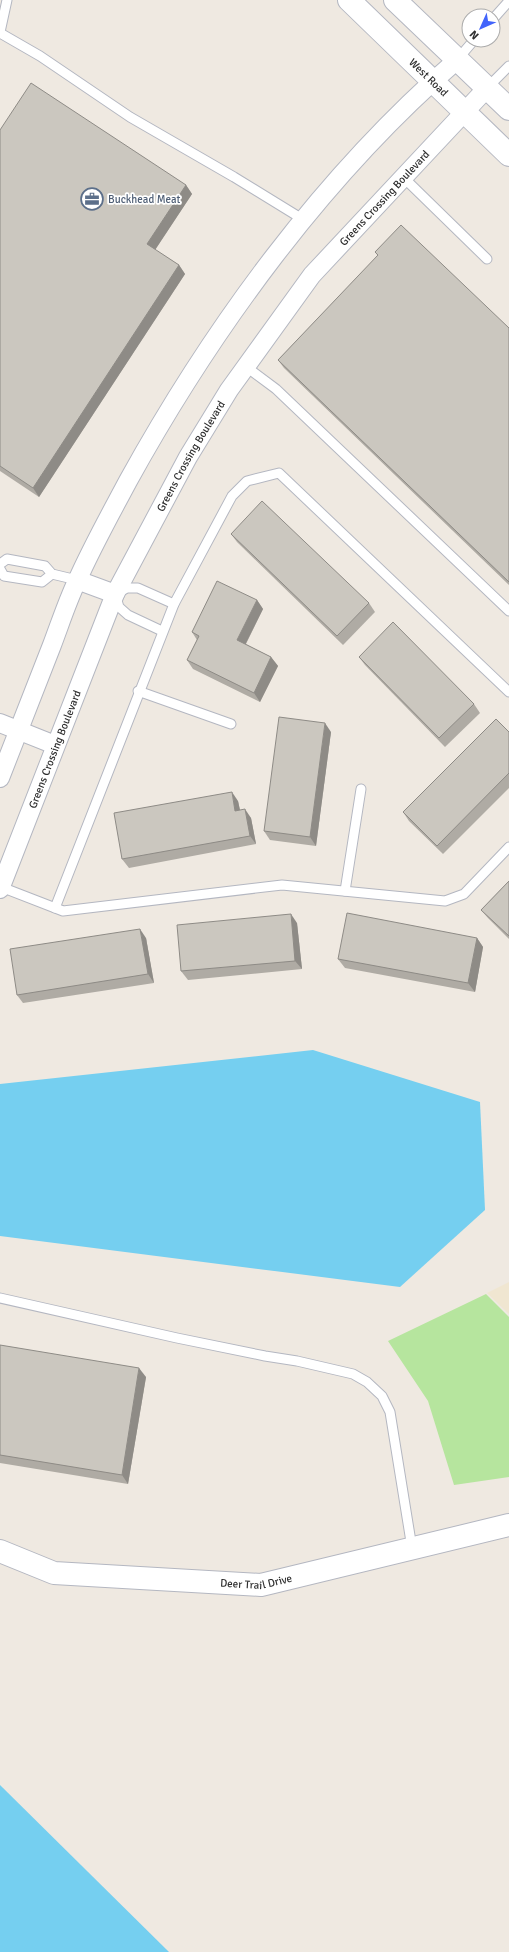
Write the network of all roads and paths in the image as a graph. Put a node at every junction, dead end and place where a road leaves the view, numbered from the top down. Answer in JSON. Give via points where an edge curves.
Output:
{"nodes":[{"id":1,"x":7,"y":0,"type":"edge"},
{"id":2,"x":350,"y":0,"type":"edge"},
{"id":3,"x":394,"y":0,"type":"edge"},
{"id":4,"x":509,"y":1,"type":"edge"},
{"id":5,"x":501,"y":10,"type":"edge"},
{"id":6,"x":0,"y":32,"type":"edge"},
{"id":7,"x":467,"y":48,"type":"edge"},
{"id":8,"x":457,"y":60,"type":"junction"},
{"id":9,"x":509,"y":66,"type":"edge"},
{"id":10,"x":433,"y":81,"type":"junction"},
{"id":11,"x":487,"y":88,"type":"junction"},
{"id":12,"x":509,"y":109,"type":"edge"},
{"id":13,"x":464,"y":112,"type":"junction"},
{"id":14,"x":509,"y":155,"type":"edge"},
{"id":15,"x":403,"y":177,"type":"junction"},
{"id":16,"x":304,"y":220,"type":"junction"},
{"id":17,"x":487,"y":259,"type":"dead end"},
{"id":18,"x":245,"y":366,"type":"junction"},
{"id":19,"x":0,"y":564,"type":"edge"},
{"id":20,"x":0,"y":569,"type":"edge"},
{"id":21,"x":52,"y":574,"type":"junction"},
{"id":22,"x":77,"y":580,"type":"junction"},
{"id":23,"x":115,"y":594,"type":"junction"},
{"id":24,"x":174,"y":604,"type":"junction"},
{"id":25,"x":509,"y":611,"type":"edge"},
{"id":26,"x":162,"y":631,"type":"junction"},
{"id":27,"x":138,"y":691,"type":"junction"},
{"id":28,"x":509,"y":692,"type":"edge"},
{"id":29,"x":0,"y":723,"type":"edge"},
{"id":30,"x":231,"y":724,"type":"dead end"},
{"id":31,"x":19,"y":730,"type":"junction"},
{"id":32,"x":55,"y":745,"type":"junction"},
{"id":33,"x":0,"y":778,"type":"edge"},
{"id":34,"x":362,"y":789,"type":"dead end"},
{"id":35,"x":509,"y":847,"type":"edge"},
{"id":36,"x":0,"y":888,"type":"edge"},
{"id":37,"x":345,"y":891,"type":"junction"},
{"id":38,"x":55,"y":908,"type":"junction"},
{"id":39,"x":0,"y":1298,"type":"edge"},
{"id":40,"x":509,"y":1525,"type":"edge"},
{"id":41,"x":412,"y":1548,"type":"junction"},
{"id":42,"x":0,"y":1552,"type":"edge"}],
"edges":[{"from":1,"to":6,"type":"lane"},
{"from":2,"to":10,"type":"street","name":"West Road"},
{"from":3,"to":8,"type":"street"},
{"from":4,"to":5,"type":"lane"},
{"from":6,"to":16,"type":"lane","via":[[130,117]]},
{"from":7,"to":8,"type":"lane"},
{"from":8,"to":10,"type":"street"},
{"from":8,"to":11,"type":"street"},
{"from":9,"to":11,"type":"lane"},
{"from":10,"to":13,"type":"street","name":"West Road"},
{"from":10,"to":16,"type":"street","via":[[318,200]]},
{"from":11,"to":12,"type":"street"},
{"from":11,"to":13,"type":"street","name":"Greens Crossing Boulevard"},
{"from":13,"to":14,"type":"street","name":"West Road"},
{"from":13,"to":15,"type":"street","name":"Greens Crossing Boulevard"},
{"from":15,"to":17,"type":"lane"},
{"from":15,"to":18,"type":"street","name":"Greens Crossing Boulevard","via":[[312,276]]},
{"from":16,"to":22,"type":"street","via":[[194,367],[149,444]]},
{"from":18,"to":23,"type":"street","name":"Greens Crossing Boulevard","via":[[188,457]]},
{"from":18,"to":25,"type":"lane","via":[[276,388]]},
{"from":19,"to":21,"type":"lane","via":[[6,559],[45,566]]},
{"from":20,"to":21,"type":"lane","via":[[4,576],[42,582]]},
{"from":21,"to":22,"type":"lane"},
{"from":22,"to":23,"type":"street"},
{"from":22,"to":31,"type":"street"},
{"from":23,"to":24,"type":"lane","via":[[127,588],[138,588]]},
{"from":23,"to":26,"type":"lane","via":[[119,607],[128,615]]},
{"from":23,"to":32,"type":"street","name":"Greens Crossing Boulevard"},
{"from":24,"to":26,"type":"lane"},
{"from":24,"to":28,"type":"lane","via":[[232,496],[247,481],[279,473]]},
{"from":26,"to":27,"type":"lane"},
{"from":27,"to":30,"type":"lane"},
{"from":27,"to":38,"type":"lane"},
{"from":29,"to":31,"type":"street"},
{"from":31,"to":32,"type":"street"},
{"from":31,"to":33,"type":"street"},
{"from":32,"to":36,"type":"street","name":"Greens Crossing Boulevard"},
{"from":34,"to":37,"type":"lane"},
{"from":35,"to":37,"type":"lane","via":[[464,894],[445,901]]},
{"from":36,"to":38,"type":"lane"},
{"from":37,"to":38,"type":"lane","via":[[282,885],[63,911]]},
{"from":39,"to":41,"type":"lane","via":[[192,1341],[297,1361],[353,1374],[367,1382],[382,1396],[390,1412]]},
{"from":40,"to":41,"type":"street","name":"Deer Trail Drive"},
{"from":41,"to":42,"type":"street","name":"Deer Trail Drive","via":[[261,1585],[54,1573]]}]}
